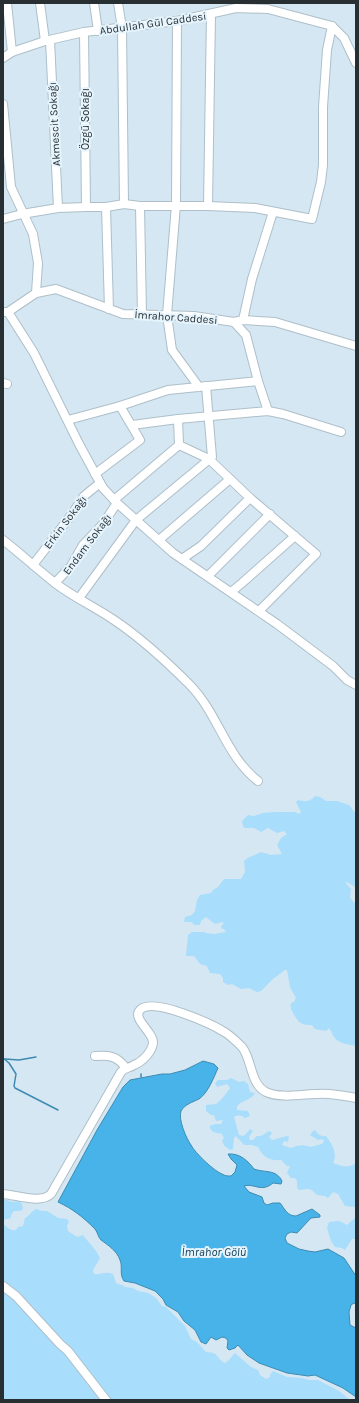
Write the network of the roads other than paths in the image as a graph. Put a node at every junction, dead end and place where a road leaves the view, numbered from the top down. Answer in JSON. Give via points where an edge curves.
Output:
{"nodes":[{"id":1,"x":7,"y":3,"type":"edge"},
{"id":2,"x":40,"y":3,"type":"edge"},
{"id":3,"x":94,"y":3,"type":"edge"},
{"id":4,"x":118,"y":3,"type":"edge"},
{"id":5,"x":211,"y":14,"type":"junction"},
{"id":6,"x":177,"y":21,"type":"junction"},
{"id":7,"x":332,"y":26,"type":"junction"},
{"id":8,"x":122,"y":28,"type":"junction"},
{"id":9,"x":98,"y":31,"type":"junction"},
{"id":10,"x":84,"y":32,"type":"junction"},
{"id":11,"x":48,"y":41,"type":"junction"},
{"id":12,"x":12,"y":52,"type":"junction"},
{"id":13,"x":3,"y":58,"type":"edge"},
{"id":14,"x":356,"y":63,"type":"edge"},
{"id":15,"x":3,"y":104,"type":"edge"},
{"id":16,"x":124,"y":204,"type":"junction"},
{"id":17,"x":176,"y":205,"type":"junction"},
{"id":18,"x":86,"y":206,"type":"junction"},
{"id":19,"x":140,"y":206,"type":"junction"},
{"id":20,"x":208,"y":206,"type":"junction"},
{"id":21,"x":106,"y":207,"type":"junction"},
{"id":22,"x":58,"y":208,"type":"junction"},
{"id":23,"x":273,"y":212,"type":"junction"},
{"id":24,"x":22,"y":214,"type":"junction"},
{"id":25,"x":3,"y":219,"type":"edge"},
{"id":26,"x":36,"y":293,"type":"junction"},
{"id":27,"x":109,"y":309,"type":"junction"},
{"id":28,"x":5,"y":312,"type":"edge"},
{"id":29,"x":142,"y":315,"type":"junction"},
{"id":30,"x":167,"y":315,"type":"junction"},
{"id":31,"x":244,"y":320,"type":"junction"},
{"id":32,"x":234,"y":322,"type":"junction"},
{"id":33,"x":356,"y":346,"type":"edge"},
{"id":34,"x":258,"y":382,"type":"junction"},
{"id":35,"x":203,"y":386,"type":"junction"},
{"id":36,"x":120,"y":406,"type":"junction"},
{"id":37,"x":268,"y":411,"type":"junction"},
{"id":38,"x":209,"y":417,"type":"junction"},
{"id":39,"x":178,"y":419,"type":"junction"},
{"id":40,"x":68,"y":420,"type":"junction"},
{"id":41,"x":132,"y":426,"type":"junction"},
{"id":42,"x":341,"y":432,"type":"dead end"},
{"id":43,"x":179,"y":445,"type":"junction"},
{"id":44,"x":209,"y":459,"type":"junction"},
{"id":45,"x":95,"y":474,"type":"junction"},
{"id":46,"x":230,"y":479,"type":"junction"},
{"id":47,"x":100,"y":483,"type":"junction"},
{"id":48,"x":250,"y":498,"type":"junction"},
{"id":49,"x":116,"y":501,"type":"junction"},
{"id":50,"x":270,"y":514,"type":"junction"},
{"id":51,"x":136,"y":520,"type":"junction"},
{"id":52,"x":295,"y":536,"type":"junction"},
{"id":53,"x":3,"y":540,"type":"edge"},
{"id":54,"x":159,"y":540,"type":"junction"},
{"id":55,"x":182,"y":559,"type":"junction"},
{"id":56,"x":33,"y":565,"type":"junction"},
{"id":57,"x":208,"y":576,"type":"junction"},
{"id":58,"x":55,"y":583,"type":"junction"},
{"id":59,"x":231,"y":592,"type":"junction"},
{"id":60,"x":78,"y":598,"type":"junction"},
{"id":61,"x":258,"y":611,"type":"junction"},
{"id":62,"x":356,"y":685,"type":"edge"},
{"id":63,"x":258,"y":781,"type":"dead end"},
{"id":64,"x":95,"y":1056,"type":"dead end"},
{"id":65,"x":125,"y":1068,"type":"junction"},
{"id":66,"x":356,"y":1098,"type":"edge"},
{"id":67,"x":3,"y":1194,"type":"edge"},
{"id":68,"x":3,"y":1286,"type":"edge"},
{"id":69,"x":106,"y":1400,"type":"edge"}],
"edges":[{"from":1,"to":12,"type":"street"},
{"from":2,"to":11,"type":"street","name":"Akmescit Sokağı"},
{"from":3,"to":9,"type":"street"},
{"from":4,"to":8,"type":"street"},
{"from":5,"to":6,"type":"street","name":"Abdullah Gül Caddesi"},
{"from":5,"to":7,"type":"street","name":"Abdullah Gül Caddesi","via":[[236,8],[268,9]]},
{"from":5,"to":20,"type":"street"},
{"from":6,"to":8,"type":"street","name":"Abdullah Gül Caddesi"},
{"from":6,"to":17,"type":"street"},
{"from":7,"to":14,"type":"street","via":[[344,38]]},
{"from":7,"to":23,"type":"street","via":[[327,50],[323,107],[323,165],[312,219]]},
{"from":8,"to":9,"type":"street","name":"Abdullah Gül Caddesi"},
{"from":8,"to":16,"type":"street"},
{"from":9,"to":10,"type":"street","name":"Abdullah Gül Caddesi"},
{"from":10,"to":11,"type":"street","name":"Abdullah Gül Caddesi"},
{"from":10,"to":18,"type":"street","name":"Özgü Sokağı"},
{"from":11,"to":12,"type":"street","name":"Abdullah Gül Caddesi"},
{"from":11,"to":22,"type":"street","name":"Akmescit Sokağı"},
{"from":12,"to":13,"type":"street","name":"Abdullah Gül Caddesi"},
{"from":15,"to":24,"type":"street","via":[[11,187]]},
{"from":16,"to":19,"type":"street"},
{"from":16,"to":21,"type":"street"},
{"from":17,"to":19,"type":"street"},
{"from":17,"to":20,"type":"street"},
{"from":17,"to":30,"type":"street"},
{"from":18,"to":21,"type":"street"},
{"from":18,"to":22,"type":"street"},
{"from":19,"to":29,"type":"street"},
{"from":20,"to":23,"type":"street","via":[[255,208]]},
{"from":21,"to":27,"type":"street"},
{"from":22,"to":24,"type":"street"},
{"from":23,"to":31,"type":"street","via":[[252,279]]},
{"from":24,"to":25,"type":"street"},
{"from":24,"to":26,"type":"street","via":[[32,234],[38,263]]},
{"from":26,"to":27,"type":"street","name":"İmrahor Caddesi","via":[[56,289]]},
{"from":26,"to":28,"type":"street","name":"İmrahor Caddesi"},
{"from":27,"to":29,"type":"street","name":"İmrahor Caddesi","via":[[123,314]]},
{"from":28,"to":40,"type":"street","via":[[34,353]]},
{"from":29,"to":30,"type":"street","name":"İmrahor Caddesi"},
{"from":30,"to":32,"type":"street","name":"İmrahor Caddesi"},
{"from":30,"to":35,"type":"street","via":[[172,350]]},
{"from":31,"to":32,"type":"street","name":"İmrahor Caddesi"},
{"from":31,"to":33,"type":"street","name":"İmrahor Caddesi","via":[[275,322]]},
{"from":32,"to":34,"type":"street","via":[[246,335]]},
{"from":34,"to":35,"type":"street"},
{"from":34,"to":37,"type":"street"},
{"from":35,"to":36,"type":"street","via":[[168,390]]},
{"from":35,"to":38,"type":"street"},
{"from":36,"to":40,"type":"street"},
{"from":36,"to":41,"type":"street"},
{"from":37,"to":38,"type":"street"},
{"from":37,"to":42,"type":"street"},
{"from":38,"to":39,"type":"street"},
{"from":38,"to":44,"type":"street","via":[[212,457]]},
{"from":39,"to":41,"type":"street"},
{"from":39,"to":43,"type":"street"},
{"from":40,"to":45,"type":"street"},
{"from":41,"to":45,"type":"street","via":[[140,440]]},
{"from":43,"to":44,"type":"street"},
{"from":43,"to":49,"type":"street","name":"Endam Sokağı"},
{"from":44,"to":46,"type":"street"},
{"from":44,"to":51,"type":"street"},
{"from":45,"to":47,"type":"street"},
{"from":46,"to":48,"type":"street"},
{"from":46,"to":54,"type":"street"},
{"from":47,"to":49,"type":"street"},
{"from":47,"to":56,"type":"street","name":"Erkin Sokağı","via":[[84,496]]},
{"from":48,"to":50,"type":"street"},
{"from":48,"to":55,"type":"street","via":[[201,546]]},
{"from":49,"to":51,"type":"street"},
{"from":49,"to":58,"type":"street","name":"Endam Sokağı","via":[[103,524],[83,545],[71,566]]},
{"from":50,"to":52,"type":"street"},
{"from":50,"to":57,"type":"street"},
{"from":51,"to":54,"type":"street"},
{"from":51,"to":60,"type":"street"},
{"from":52,"to":59,"type":"street"},
{"from":52,"to":61,"type":"street","via":[[316,554]]},
{"from":53,"to":56,"type":"street"},
{"from":54,"to":55,"type":"street"},
{"from":55,"to":57,"type":"street"},
{"from":56,"to":58,"type":"street"},
{"from":57,"to":59,"type":"street"},
{"from":58,"to":60,"type":"street"},
{"from":59,"to":61,"type":"street"},
{"from":60,"to":63,"type":"street","via":[[128,630],[190,685],[206,704],[236,759]]},
{"from":61,"to":62,"type":"street"},
{"from":64,"to":65,"type":"street","via":[[114,1057]]},
{"from":65,"to":66,"type":"street","via":[[136,1065],[145,1057],[153,1042],[139,1019],[138,1012],[143,1008],[167,1008],[227,1033],[243,1049],[254,1077],[265,1091],[274,1094],[328,1094]]},
{"from":65,"to":67,"type":"street","via":[[48,1197],[40,1200]]},
{"from":68,"to":69,"type":"street","via":[[16,1296],[68,1351]]}]}
